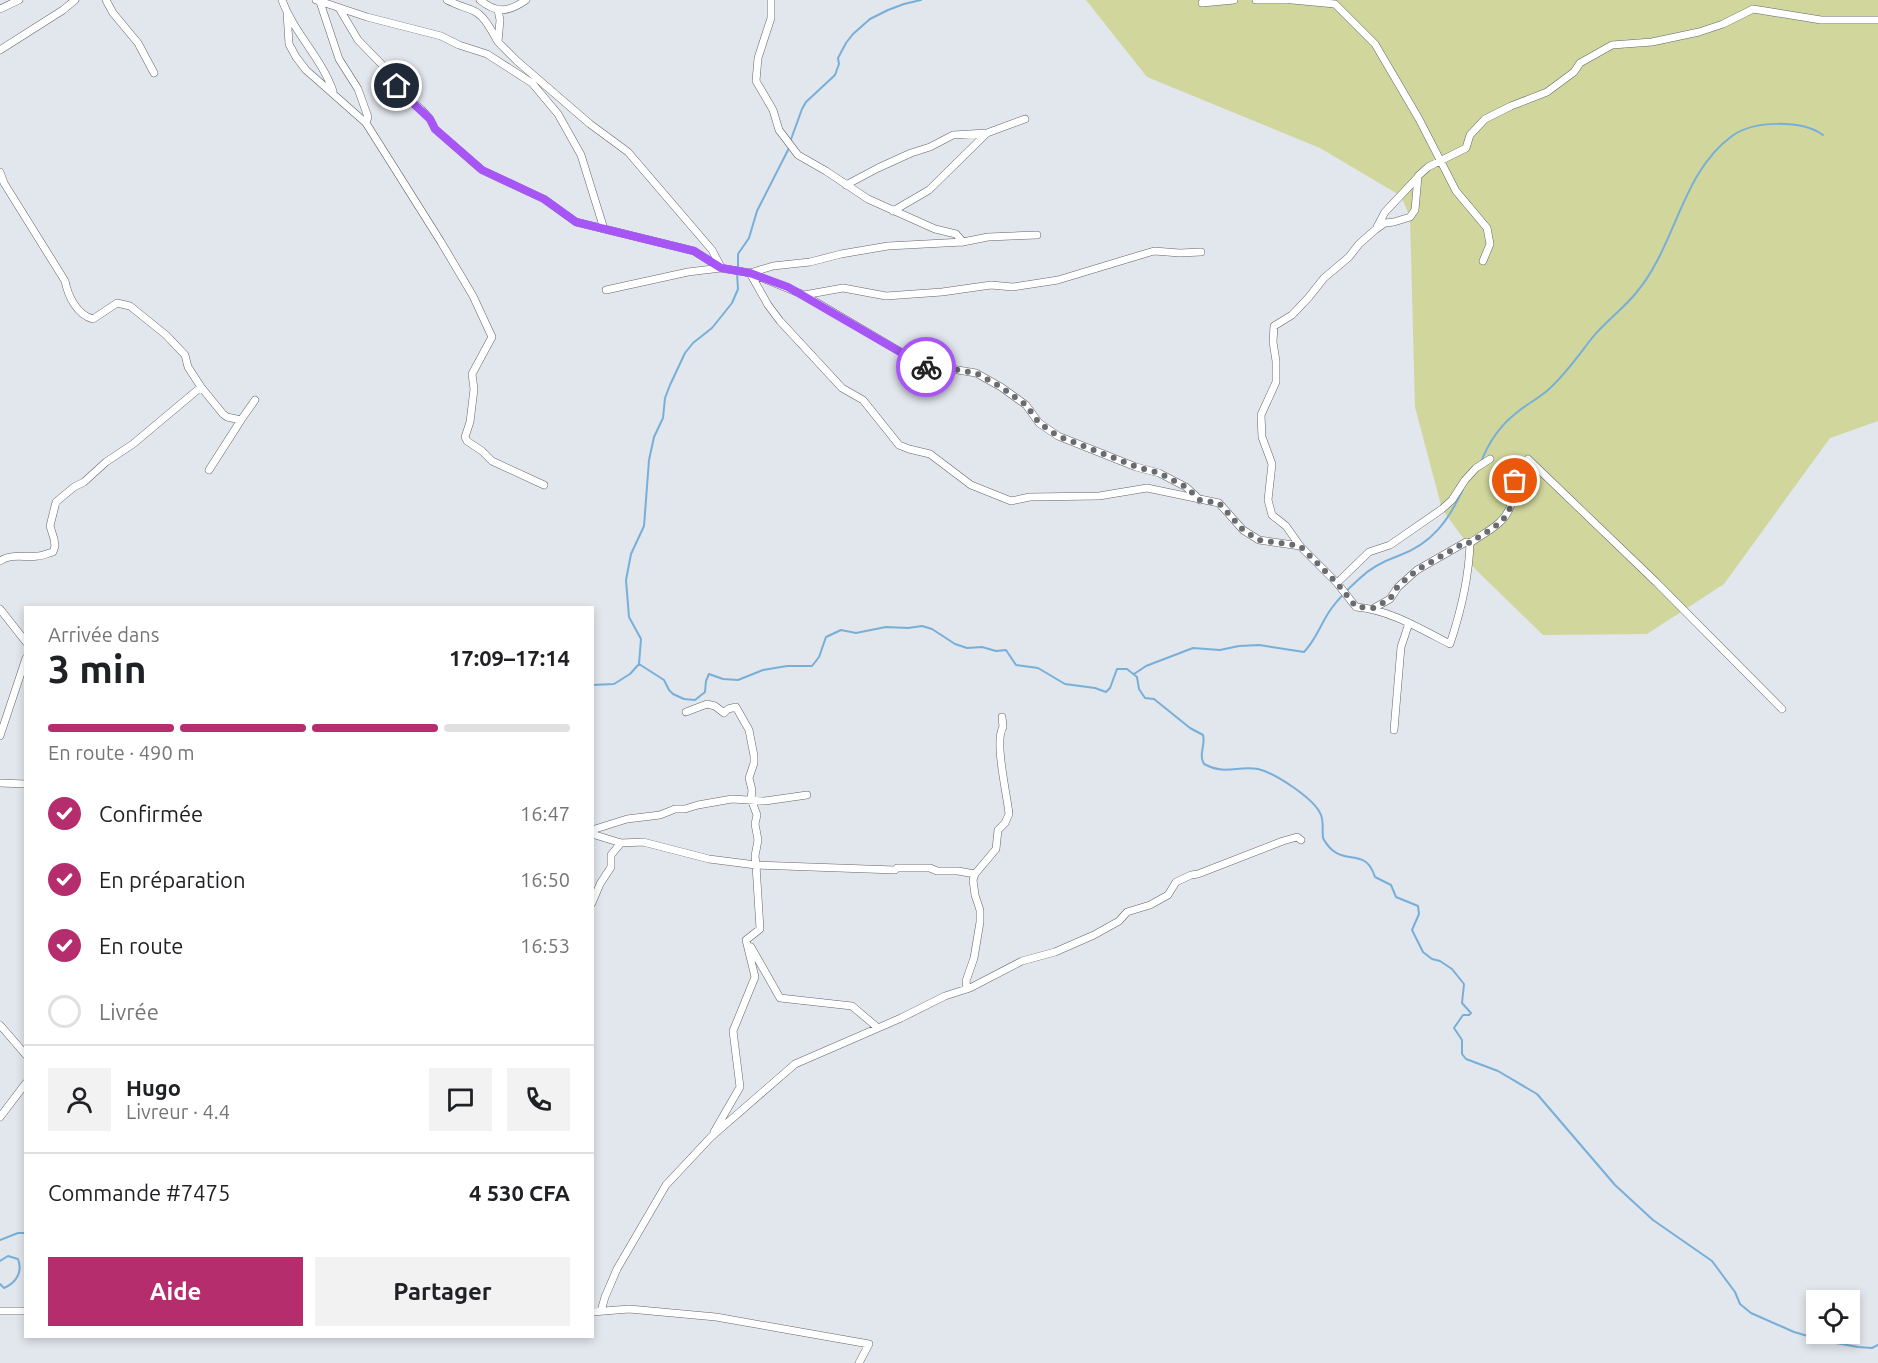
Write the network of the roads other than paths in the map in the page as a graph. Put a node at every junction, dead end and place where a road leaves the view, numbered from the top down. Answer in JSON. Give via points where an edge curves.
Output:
{"nodes":[{"id":1,"x":19,"y":0,"type":"edge"},
{"id":2,"x":75,"y":0,"type":"edge"},
{"id":3,"x":106,"y":0,"type":"edge"},
{"id":4,"x":282,"y":0,"type":"edge"},
{"id":5,"x":447,"y":0,"type":"edge"},
{"id":6,"x":480,"y":0,"type":"edge"},
{"id":7,"x":526,"y":0,"type":"edge"},
{"id":8,"x":771,"y":0,"type":"edge"},
{"id":9,"x":1234,"y":0,"type":"edge"},
{"id":10,"x":1256,"y":0,"type":"edge"},
{"id":11,"x":1287,"y":0,"type":"edge"},
{"id":12,"x":1292,"y":0,"type":"edge"},
{"id":13,"x":318,"y":1,"type":"edge"},
{"id":14,"x":1202,"y":3,"type":"dead end"},
{"id":15,"x":339,"y":8,"type":"junction"},
{"id":16,"x":0,"y":9,"type":"edge"},
{"id":17,"x":498,"y":10,"type":"junction"},
{"id":18,"x":287,"y":12,"type":"junction"},
{"id":19,"x":1878,"y":20,"type":"edge"},
{"id":20,"x":498,"y":42,"type":"junction"},
{"id":21,"x":0,"y":50,"type":"edge"},
{"id":22,"x":154,"y":73,"type":"dead end"},
{"id":23,"x":334,"y":93,"type":"junction"},
{"id":24,"x":1025,"y":119,"type":"dead end"},
{"id":25,"x":366,"y":123,"type":"junction"},
{"id":26,"x":987,"y":133,"type":"junction"},
{"id":27,"x":1440,"y":160,"type":"junction"},
{"id":28,"x":0,"y":172,"type":"edge"},
{"id":29,"x":1418,"y":176,"type":"junction"},
{"id":30,"x":846,"y":185,"type":"junction"},
{"id":31,"x":893,"y":211,"type":"junction"},
{"id":32,"x":604,"y":229,"type":"junction"},
{"id":33,"x":1376,"y":230,"type":"junction"},
{"id":34,"x":1037,"y":235,"type":"dead end"},
{"id":35,"x":963,"y":242,"type":"junction"},
{"id":36,"x":1201,"y":252,"type":"dead end"},
{"id":37,"x":1483,"y":261,"type":"dead end"},
{"id":38,"x":721,"y":268,"type":"junction"},
{"id":39,"x":750,"y":273,"type":"junction"},
{"id":40,"x":606,"y":290,"type":"dead end"},
{"id":41,"x":804,"y":295,"type":"junction"},
{"id":42,"x":201,"y":387,"type":"junction"},
{"id":43,"x":255,"y":400,"type":"dead end"},
{"id":44,"x":241,"y":420,"type":"junction"},
{"id":45,"x":1490,"y":459,"type":"dead end"},
{"id":46,"x":1528,"y":459,"type":"dead end"},
{"id":47,"x":209,"y":470,"type":"dead end"},
{"id":48,"x":1515,"y":481,"type":"dead end"},
{"id":49,"x":544,"y":484,"type":"dead end"},
{"id":50,"x":1200,"y":500,"type":"junction"},
{"id":51,"x":1470,"y":543,"type":"junction"},
{"id":52,"x":1300,"y":546,"type":"junction"},
{"id":53,"x":0,"y":561,"type":"edge"},
{"id":54,"x":1337,"y":583,"type":"junction"},
{"id":55,"x":1374,"y":608,"type":"junction"},
{"id":56,"x":0,"y":609,"type":"edge"},
{"id":57,"x":1409,"y":623,"type":"junction"},
{"id":58,"x":24,"y":639,"type":"edge"},
{"id":59,"x":24,"y":664,"type":"edge"},
{"id":60,"x":1782,"y":709,"type":"dead end"},
{"id":61,"x":686,"y":712,"type":"dead end"},
{"id":62,"x":1002,"y":717,"type":"dead end"},
{"id":63,"x":1394,"y":730,"type":"dead end"},
{"id":64,"x":0,"y":736,"type":"edge"},
{"id":65,"x":0,"y":783,"type":"edge"},
{"id":66,"x":24,"y":784,"type":"edge"},
{"id":67,"x":807,"y":795,"type":"dead end"},
{"id":68,"x":751,"y":799,"type":"junction"},
{"id":69,"x":594,"y":831,"type":"edge"},
{"id":70,"x":594,"y":833,"type":"edge"},
{"id":71,"x":1301,"y":840,"type":"dead end"},
{"id":72,"x":621,"y":843,"type":"junction"},
{"id":73,"x":756,"y":865,"type":"junction"},
{"id":74,"x":975,"y":874,"type":"junction"},
{"id":75,"x":594,"y":898,"type":"edge"},
{"id":76,"x":746,"y":940,"type":"junction"},
{"id":77,"x":967,"y":989,"type":"junction"},
{"id":78,"x":0,"y":1026,"type":"edge"},
{"id":79,"x":878,"y":1028,"type":"junction"},
{"id":80,"x":24,"y":1053,"type":"edge"},
{"id":81,"x":24,"y":1086,"type":"edge"},
{"id":82,"x":0,"y":1118,"type":"edge"},
{"id":83,"x":711,"y":1137,"type":"junction"},
{"id":84,"x":0,"y":1311,"type":"edge"},
{"id":85,"x":24,"y":1311,"type":"edge"},
{"id":86,"x":601,"y":1311,"type":"junction"},
{"id":87,"x":594,"y":1312,"type":"edge"},
{"id":88,"x":859,"y":1363,"type":"edge"}],
"edges":[{"from":1,"to":16,"type":"street"},
{"from":2,"to":21,"type":"street"},
{"from":3,"to":22,"type":"street","via":[[142,48]]},
{"from":4,"to":18,"type":"street"},
{"from":5,"to":20,"type":"street","via":[[480,15]]},
{"from":6,"to":17,"type":"street"},
{"from":7,"to":17,"type":"street","via":[[513,9]]},
{"from":8,"to":30,"type":"street","via":[[771,18],[758,58],[756,81],[773,110],[779,130],[798,155]]},
{"from":9,"to":14,"type":"street"},
{"from":10,"to":11,"type":"street"},
{"from":12,"to":27,"type":"street","via":[[1335,4],[1375,44]]},
{"from":13,"to":15,"type":"street"},
{"from":13,"to":25,"type":"street","via":[[339,60],[358,89],[368,117]]},
{"from":15,"to":32,"type":"street","via":[[358,40],[394,77],[402,93],[421,109],[435,129],[482,170],[544,199],[576,222]]},
{"from":15,"to":32,"type":"street","via":[[441,36],[487,54],[532,83],[558,114],[581,155]]},
{"from":17,"to":20,"type":"street"},
{"from":18,"to":23,"type":"street","via":[[321,63]]},
{"from":18,"to":23,"type":"street","via":[[289,44],[296,57]]},
{"from":19,"to":27,"type":"street","via":[[1821,20],[1753,9],[1699,32],[1612,45],[1580,63],[1547,92],[1485,119],[1470,135],[1466,148]]},
{"from":20,"to":38,"type":"street","via":[[590,124],[628,152],[712,250]]},
{"from":23,"to":25,"type":"street"},
{"from":24,"to":26,"type":"street"},
{"from":25,"to":49,"type":"street","via":[[473,296],[492,338],[472,374],[470,422],[465,437],[492,461]]},
{"from":26,"to":30,"type":"street","via":[[953,135]]},
{"from":26,"to":31,"type":"street","via":[[929,190]]},
{"from":27,"to":29,"type":"street"},
{"from":27,"to":37,"type":"street","via":[[1456,191],[1487,228],[1490,244]]},
{"from":28,"to":42,"type":"street","via":[[82,313],[93,319],[117,303],[130,306],[185,355],[188,368]]},
{"from":29,"to":33,"type":"street","via":[[1385,212]]},
{"from":29,"to":33,"type":"street","via":[[1410,217],[1385,223]]},
{"from":30,"to":31,"type":"street"},
{"from":31,"to":35,"type":"street","via":[[956,234]]},
{"from":32,"to":38,"type":"street","via":[[694,251]]},
{"from":33,"to":52,"type":"street","via":[[1324,278],[1293,315],[1274,326],[1276,382],[1261,415],[1262,437],[1272,464],[1268,500],[1272,515],[1286,526]]},
{"from":34,"to":35,"type":"street"},
{"from":35,"to":39,"type":"street","via":[[888,246]]},
{"from":36,"to":41,"type":"street","via":[[1154,251],[1058,280],[1013,286],[886,296],[843,288]]},
{"from":38,"to":39,"type":"street"},
{"from":38,"to":40,"type":"street"},
{"from":39,"to":41,"type":"street"},
{"from":39,"to":50,"type":"street","via":[[780,321],[842,388],[863,400],[899,445],[930,454],[971,485],[1011,501],[1099,496],[1147,488]]},
{"from":41,"to":50,"type":"street","via":[[933,371],[976,373],[1026,405],[1039,423],[1058,436],[1159,473],[1186,487]]},
{"from":42,"to":44,"type":"street","via":[[223,414]]},
{"from":42,"to":53,"type":"street","via":[[56,502],[50,526],[53,552]]},
{"from":43,"to":44,"type":"street"},
{"from":44,"to":47,"type":"street"},
{"from":45,"to":54,"type":"street","via":[[1476,468],[1442,509],[1390,545],[1369,552]]},
{"from":46,"to":60,"type":"street"},
{"from":48,"to":51,"type":"street","via":[[1511,505],[1503,521]]},
{"from":50,"to":52,"type":"street","via":[[1219,503],[1243,530],[1259,540]]},
{"from":51,"to":55,"type":"street","via":[[1417,570],[1398,586],[1390,599]]},
{"from":51,"to":57,"type":"street","via":[[1470,564],[1450,644]]},
{"from":52,"to":54,"type":"street"},
{"from":54,"to":55,"type":"street","via":[[1356,607]]},
{"from":55,"to":57,"type":"street"},
{"from":56,"to":58,"type":"street"},
{"from":57,"to":63,"type":"street","via":[[1401,647]]},
{"from":59,"to":64,"type":"street"},
{"from":61,"to":68,"type":"street","via":[[707,704],[724,712],[736,707],[749,730],[754,756],[749,774]]},
{"from":62,"to":74,"type":"street","via":[[999,739],[1008,818],[998,830],[994,854]]},
{"from":65,"to":66,"type":"street"},
{"from":67,"to":68,"type":"street"},
{"from":68,"to":69,"type":"street","via":[[675,809],[627,819]]},
{"from":68,"to":73,"type":"street","via":[[757,815]]},
{"from":70,"to":72,"type":"street"},
{"from":71,"to":77,"type":"street","via":[[1297,837],[1283,841],[1183,878],[1168,895],[1127,912],[1094,935],[1022,961]]},
{"from":72,"to":73,"type":"street","via":[[643,842],[709,859]]},
{"from":72,"to":75,"type":"street","via":[[611,855],[610,867]]},
{"from":73,"to":74,"type":"street","via":[[930,868]]},
{"from":73,"to":76,"type":"street","via":[[759,929]]},
{"from":74,"to":77,"type":"street","via":[[980,922]]},
{"from":76,"to":79,"type":"street","via":[[780,998],[852,1006]]},
{"from":76,"to":83,"type":"street","via":[[755,977],[733,1031],[741,1087]]},
{"from":77,"to":79,"type":"street"},
{"from":78,"to":80,"type":"street"},
{"from":79,"to":83,"type":"street","via":[[795,1064]]},
{"from":81,"to":82,"type":"street"},
{"from":83,"to":86,"type":"street","via":[[666,1185],[617,1269]]},
{"from":84,"to":85,"type":"street"},
{"from":86,"to":87,"type":"street"},
{"from":86,"to":88,"type":"street","via":[[629,1309],[716,1317],[869,1344]]}]}
